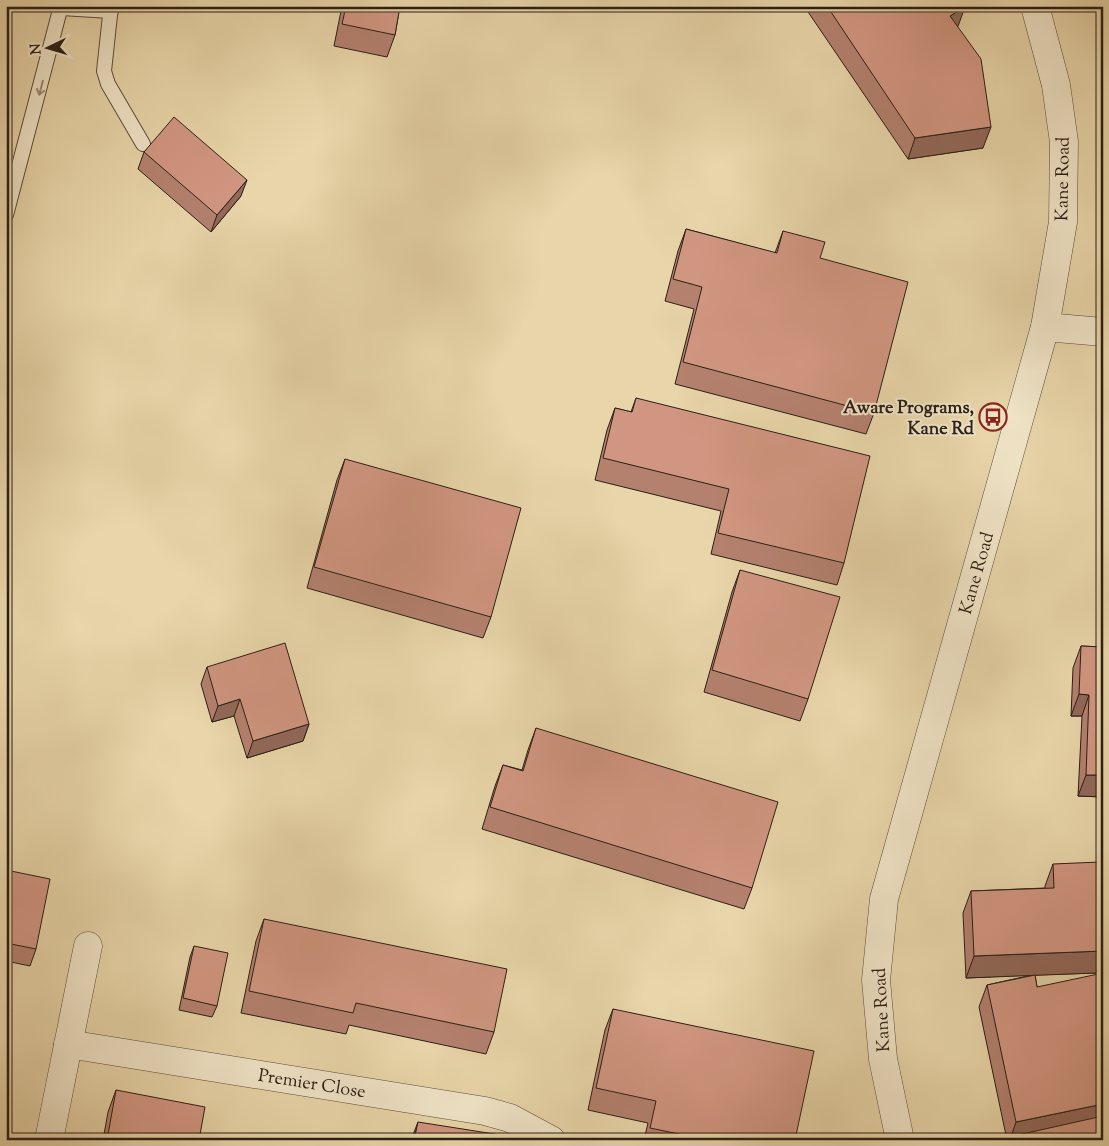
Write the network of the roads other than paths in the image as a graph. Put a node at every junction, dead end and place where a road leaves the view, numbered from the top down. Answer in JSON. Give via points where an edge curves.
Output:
{"nodes":[{"id":1,"x":1035,"y":6,"type":"edge"},
{"id":2,"x":61,"y":7,"type":"edge"},
{"id":3,"x":111,"y":9,"type":"edge"},
{"id":4,"x":143,"y":144,"type":"dead end"},
{"id":5,"x":6,"y":215,"type":"edge"},
{"id":6,"x":1045,"y":327,"type":"junction"},
{"id":7,"x":1103,"y":332,"type":"edge"},
{"id":8,"x":88,"y":946,"type":"dead end"},
{"id":9,"x":68,"y":1044,"type":"junction"},
{"id":10,"x":49,"y":1140,"type":"edge"},
{"id":11,"x":551,"y":1140,"type":"edge"},
{"id":12,"x":900,"y":1140,"type":"edge"}],
"edges":[{"from":1,"to":6,"type":"street","name":"Kane Road","via":[[1056,85],[1064,142],[1063,222]]},
{"from":2,"to":3,"type":"lane"},
{"from":2,"to":5,"type":"lane","one_way":true},
{"from":3,"to":4,"type":"lane","via":[[104,71],[108,84]]},
{"from":6,"to":7,"type":"street"},
{"from":6,"to":12,"type":"street","name":"Kane Road","via":[[884,898],[876,980],[883,1059]]},
{"from":8,"to":9,"type":"street"},
{"from":9,"to":10,"type":"street"},
{"from":9,"to":11,"type":"street","name":"Premier Close","via":[[486,1111],[510,1118]]}]}
